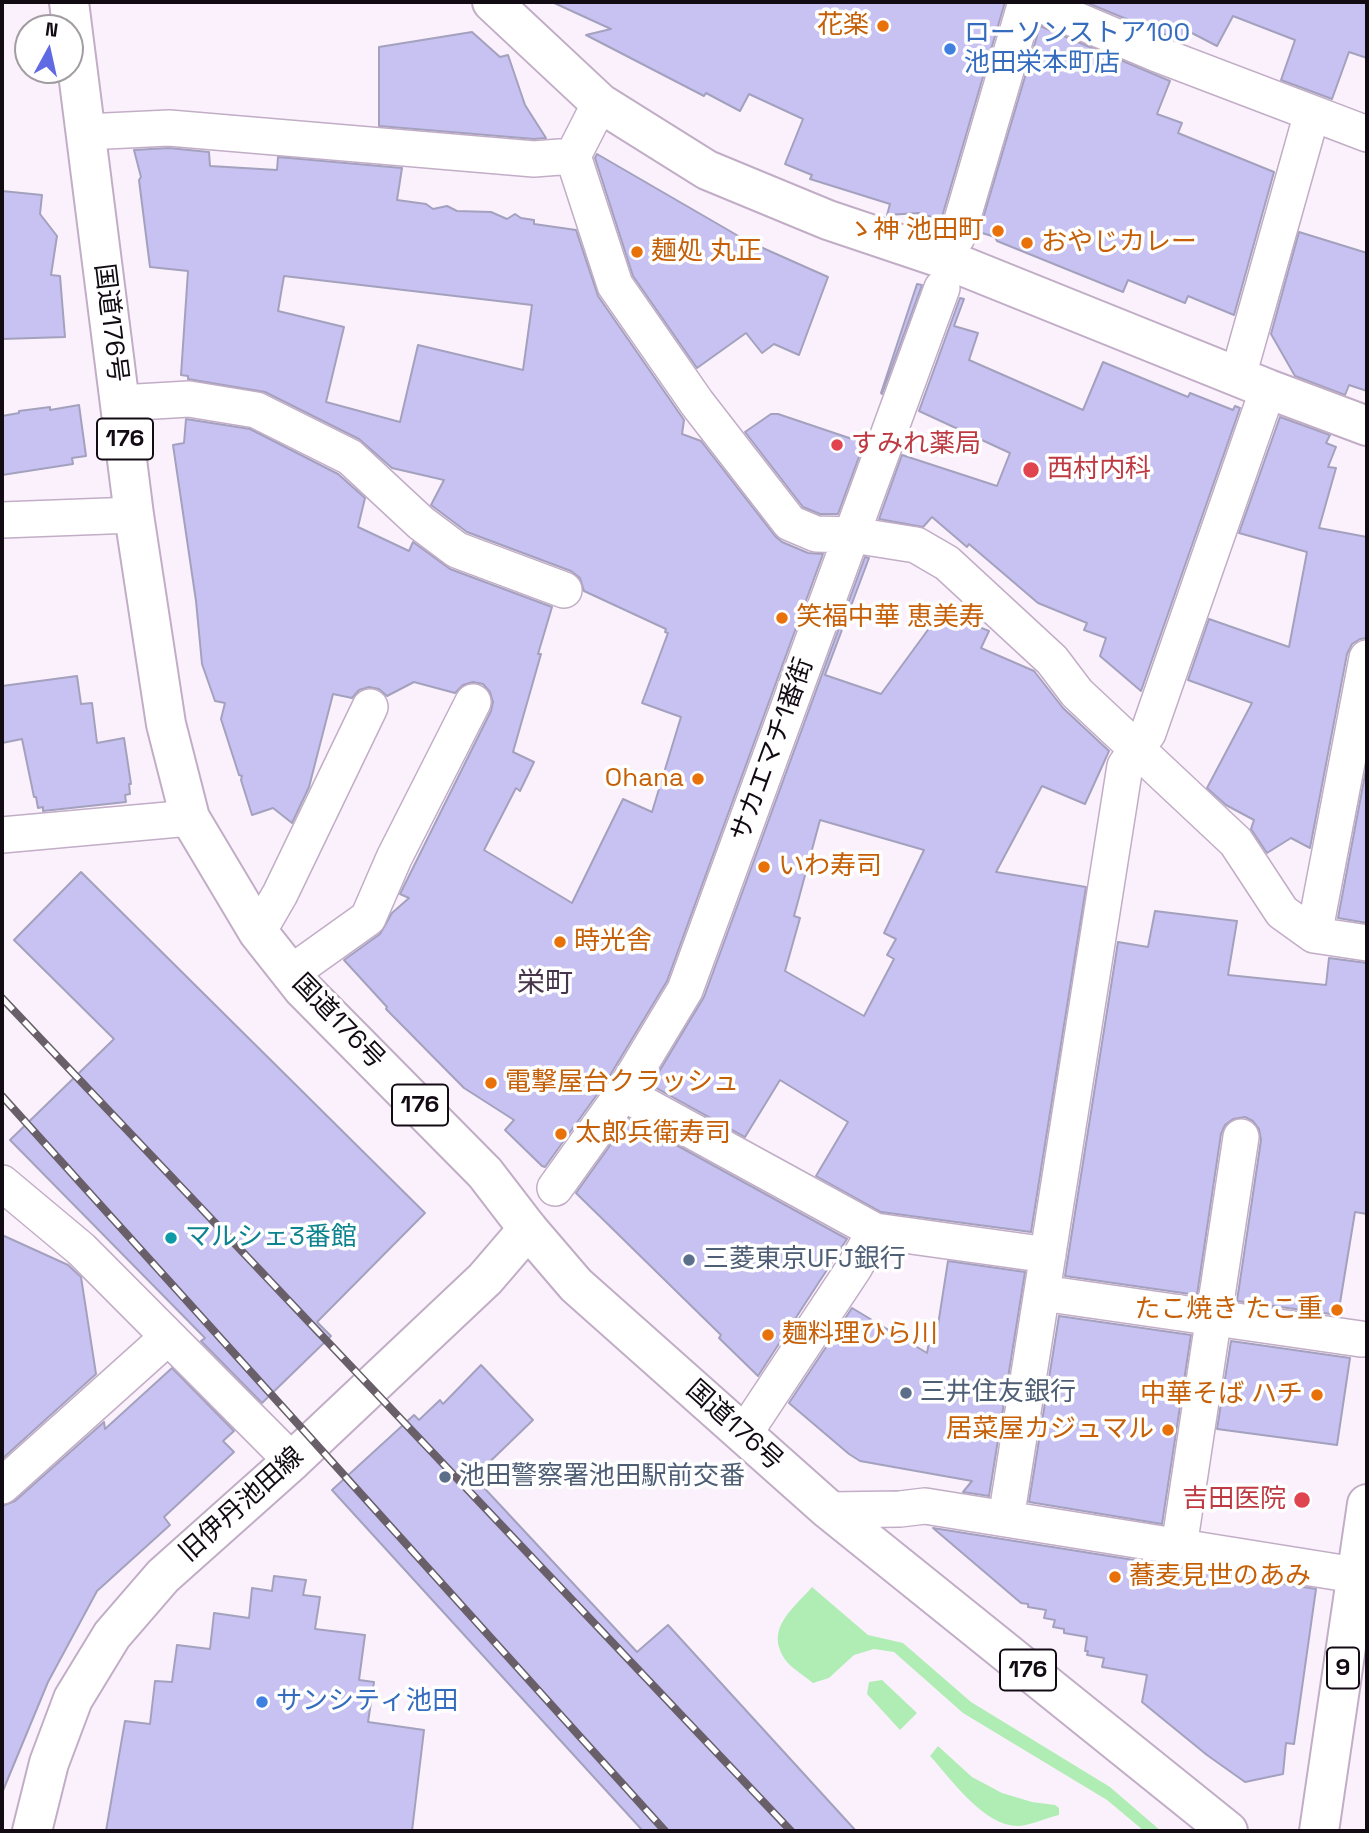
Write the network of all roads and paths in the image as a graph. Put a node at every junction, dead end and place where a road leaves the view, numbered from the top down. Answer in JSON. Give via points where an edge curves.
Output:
{"nodes":[{"id":1,"x":68,"y":2,"type":"edge"},
{"id":2,"x":492,"y":2,"type":"edge"},
{"id":3,"x":1026,"y":2,"type":"edge"},
{"id":4,"x":1034,"y":2,"type":"edge"},
{"id":5,"x":600,"y":103,"type":"junction"},
{"id":6,"x":1312,"y":113,"type":"junction"},
{"id":7,"x":85,"y":132,"type":"junction"},
{"id":8,"x":1367,"y":134,"type":"edge"},
{"id":9,"x":573,"y":156,"type":"junction"},
{"id":10,"x":957,"y":237,"type":"dead end"},
{"id":11,"x":942,"y":288,"type":"dead end"},
{"id":12,"x":1253,"y":383,"type":"junction"},
{"id":13,"x":120,"y":403,"type":"junction"},
{"id":14,"x":1367,"y":426,"type":"edge"},
{"id":15,"x":134,"y":515,"type":"junction"},
{"id":16,"x":2,"y":520,"type":"edge"},
{"id":17,"x":853,"y":535,"type":"junction"},
{"id":18,"x":564,"y":590,"type":"dead end"},
{"id":19,"x":1367,"y":659,"type":"edge"},
{"id":20,"x":473,"y":702,"type":"dead end"},
{"id":21,"x":370,"y":707,"type":"dead end"},
{"id":22,"x":1137,"y":749,"type":"junction"},
{"id":23,"x":190,"y":818,"type":"junction"},
{"id":24,"x":2,"y":835,"type":"edge"},
{"id":25,"x":258,"y":932,"type":"junction"},
{"id":26,"x":1314,"y":935,"type":"junction"},
{"id":27,"x":1367,"y":943,"type":"edge"},
{"id":28,"x":291,"y":973,"type":"junction"},
{"id":29,"x":623,"y":1093,"type":"junction"},
{"id":30,"x":1241,"y":1137,"type":"dead end"},
{"id":31,"x":2,"y":1183,"type":"edge"},
{"id":32,"x":555,"y":1188,"type":"dead end"},
{"id":33,"x":528,"y":1229,"type":"junction"},
{"id":34,"x":875,"y":1231,"type":"junction"},
{"id":35,"x":1048,"y":1255,"type":"junction"},
{"id":36,"x":1042,"y":1293,"type":"junction"},
{"id":37,"x":1214,"y":1318,"type":"junction"},
{"id":38,"x":168,"y":1337,"type":"junction"},
{"id":39,"x":1361,"y":1339,"type":"dead end"},
{"id":40,"x":744,"y":1434,"type":"junction"},
{"id":41,"x":292,"y":1461,"type":"junction"},
{"id":42,"x":2,"y":1486,"type":"edge"},
{"id":43,"x":1367,"y":1504,"type":"edge"},
{"id":44,"x":829,"y":1510,"type":"junction"},
{"id":45,"x":1006,"y":1519,"type":"junction"},
{"id":46,"x":1179,"y":1547,"type":"junction"},
{"id":47,"x":1362,"y":1577,"type":"edge"},
{"id":48,"x":32,"y":1831,"type":"edge"},
{"id":49,"x":1228,"y":1831,"type":"edge"},
{"id":50,"x":1320,"y":1831,"type":"edge"}],
"edges":[{"from":1,"to":7,"type":"main road","name":"国道176号","number":"176"},
{"from":2,"to":5,"type":"main road"},
{"from":3,"to":10,"type":"street"},
{"from":4,"to":6,"type":"street"},
{"from":5,"to":9,"type":"street"},
{"from":5,"to":12,"type":"main road","via":[[707,170],[828,220],[950,261]]},
{"from":6,"to":8,"type":"street"},
{"from":6,"to":12,"type":"street"},
{"from":7,"to":9,"type":"street","via":[[169,128],[534,159]]},
{"from":7,"to":13,"type":"main road","name":"国道176号","number":"176"},
{"from":9,"to":17,"type":"street","via":[[615,285],[697,404],[790,523],[816,534]]},
{"from":11,"to":17,"type":"street","name":"サカエマチ1番街"},
{"from":12,"to":14,"type":"main road"},
{"from":12,"to":22,"type":"street","via":[[1148,733]]},
{"from":13,"to":15,"type":"main road","name":"国道176号","number":"176"},
{"from":13,"to":18,"type":"street","via":[[189,399],[256,410],[351,457],[457,550]]},
{"from":15,"to":16,"type":"street"},
{"from":15,"to":23,"type":"main road","name":"国道176号","number":"176","via":[[166,724]]},
{"from":17,"to":22,"type":"street","via":[[916,545],[947,563],[1052,660],[1077,693]]},
{"from":17,"to":29,"type":"street","name":"サカエマチ1番街","via":[[685,990]]},
{"from":19,"to":26,"type":"street"},
{"from":20,"to":28,"type":"street","via":[[368,918]]},
{"from":21,"to":25,"type":"street"},
{"from":22,"to":26,"type":"street","via":[[1236,842],[1282,912]]},
{"from":22,"to":35,"type":"street","via":[[1125,766]]},
{"from":23,"to":24,"type":"street"},
{"from":23,"to":25,"type":"main road","name":"国道176号","number":"176"},
{"from":25,"to":28,"type":"main road","name":"国道176号","number":"176"},
{"from":26,"to":27,"type":"street"},
{"from":28,"to":33,"type":"main road","name":"国道176号","number":"176","via":[[485,1173]]},
{"from":29,"to":32,"type":"street","name":"サカエマチ1番街"},
{"from":29,"to":34,"type":"street"},
{"from":30,"to":37,"type":"street"},
{"from":31,"to":38,"type":"street","via":[[81,1249]]},
{"from":33,"to":40,"type":"main road","name":"国道176号","number":"176","via":[[576,1284]]},
{"from":33,"to":41,"type":"main road","name":"旧伊丹池田線","via":[[485,1279]]},
{"from":34,"to":35,"type":"street"},
{"from":34,"to":40,"type":"street"},
{"from":35,"to":36,"type":"street"},
{"from":36,"to":37,"type":"street"},
{"from":36,"to":45,"type":"street"},
{"from":37,"to":39,"type":"street"},
{"from":37,"to":46,"type":"street"},
{"from":38,"to":41,"type":"street"},
{"from":38,"to":42,"type":"street"},
{"from":40,"to":44,"type":"main road","name":"国道176号","number":"176"},
{"from":41,"to":48,"type":"main road","name":"旧伊丹池田線","via":[[163,1576],[112,1635],[73,1699],[49,1763]]},
{"from":43,"to":47,"type":"main road","number":"9"},
{"from":44,"to":45,"type":"street","via":[[925,1506]]},
{"from":44,"to":49,"type":"main road","name":"国道176号","number":"176"},
{"from":45,"to":46,"type":"street"},
{"from":46,"to":47,"type":"street"},
{"from":47,"to":50,"type":"main road","number":"9"}]}
